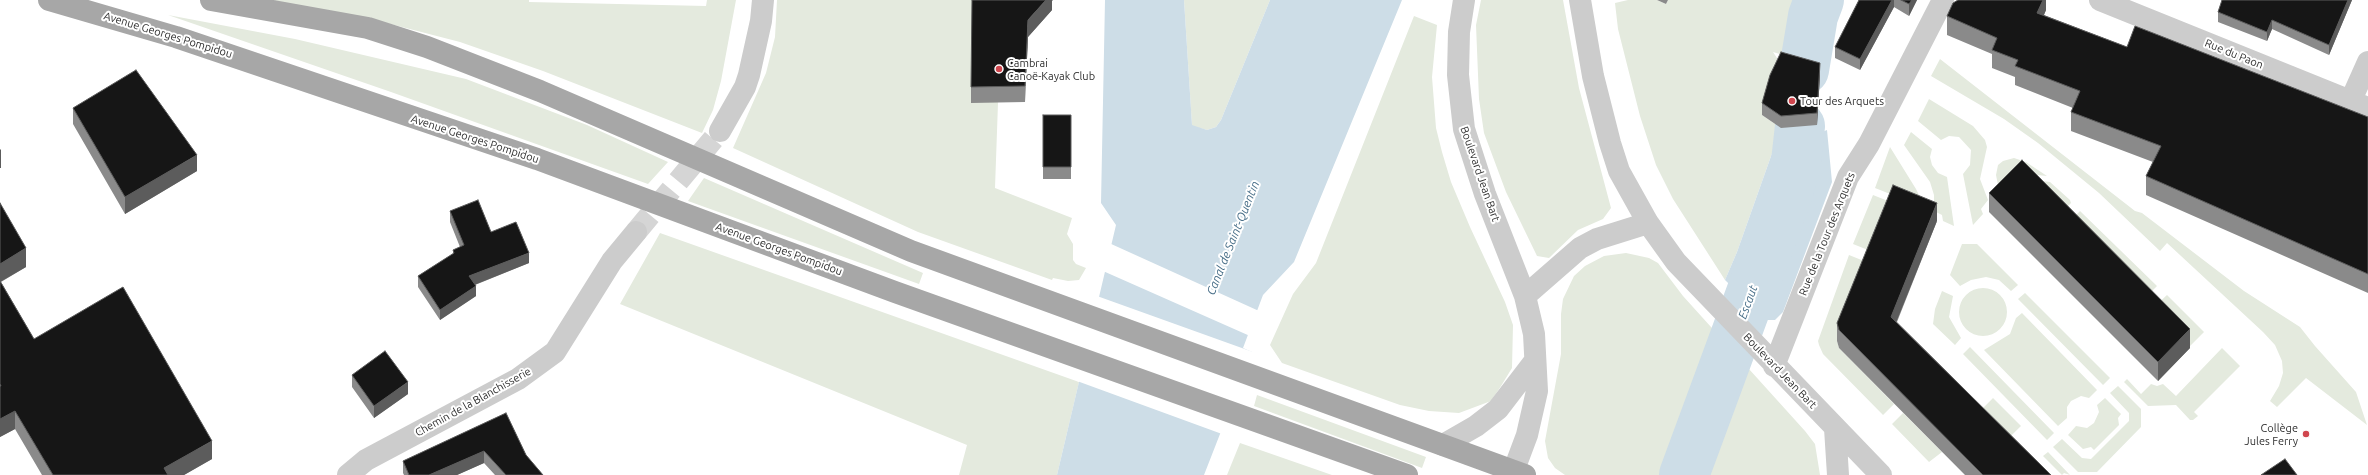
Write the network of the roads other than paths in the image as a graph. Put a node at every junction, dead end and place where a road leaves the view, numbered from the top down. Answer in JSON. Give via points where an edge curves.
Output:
{"nodes":[{"id":1,"x":49,"y":0,"type":"edge"},
{"id":2,"x":210,"y":0,"type":"edge"},
{"id":3,"x":763,"y":0,"type":"edge"},
{"id":4,"x":1464,"y":0,"type":"edge"},
{"id":5,"x":1580,"y":0,"type":"edge"},
{"id":6,"x":1943,"y":0,"type":"edge"},
{"id":7,"x":2100,"y":0,"type":"edge"},
{"id":8,"x":2127,"y":5,"type":"edge"},
{"id":9,"x":2368,"y":62,"type":"edge"},
{"id":10,"x":2359,"y":104,"type":"edge"},
{"id":11,"x":720,"y":131,"type":"tunnel mouth"},
{"id":12,"x":1648,"y":223,"type":"junction"},
{"id":13,"x":636,"y":232,"type":"tunnel mouth"},
{"id":14,"x":1525,"y":296,"type":"junction"},
{"id":15,"x":1770,"y":361,"type":"junction"},
{"id":16,"x":1534,"y":362,"type":"junction"},
{"id":17,"x":1836,"y":428,"type":"junction"},
{"id":18,"x":1443,"y":445,"type":"junction"},
{"id":19,"x":1517,"y":474,"type":"edge"},
{"id":20,"x":348,"y":475,"type":"edge"},
{"id":21,"x":1407,"y":475,"type":"edge"},
{"id":22,"x":1838,"y":475,"type":"edge"},
{"id":23,"x":1881,"y":475,"type":"edge"}],
"edges":[{"from":1,"to":21,"type":"main road","name":"Avenue Georges Pompidou","via":[[176,36],[537,159],[895,292]]},
{"from":2,"to":18,"type":"main road","via":[[368,28],[427,46],[547,94],[911,252]]},
{"from":3,"to":11,"type":"street","via":[[755,57],[745,87]]},
{"from":4,"to":14,"type":"street","name":"Boulevard Jean Bart","via":[[1458,58],[1464,129],[1485,194]]},
{"from":5,"to":12,"type":"street","name":"Boulevard Jean Bart","via":[[1592,76],[1610,143],[1620,171]]},
{"from":6,"to":15,"type":"street","name":"Rue de la Tour des Arquets","via":[[1869,144],[1848,177]]},
{"from":7,"to":8,"type":"street","name":"Rue du Paon"},
{"from":8,"to":10,"type":"street","name":"Rue du Paon"},
{"from":9,"to":10,"type":"street"},
{"from":12,"to":14,"type":"street","via":[[1597,239],[1580,248]]},
{"from":12,"to":15,"type":"street","name":"Boulevard Jean Bart","via":[[1676,262]]},
{"from":13,"to":20,"type":"street","name":"Chemin de la Blanchisserie","via":[[612,261],[561,343],[547,358],[502,388],[366,460]]},
{"from":14,"to":16,"type":"street","name":"Boulevard Jean Bart","via":[[1534,334]]},
{"from":15,"to":17,"type":"street","name":"Boulevard Jean Bart"},
{"from":16,"to":18,"type":"street","via":[[1498,409],[1476,426]]},
{"from":16,"to":19,"type":"street","name":"Boulevard Jean Bart","via":[[1538,391]]},
{"from":17,"to":22,"type":"street"},
{"from":17,"to":23,"type":"street","name":"Boulevard Jean Bart"},
{"from":18,"to":19,"type":"main road"}]}
